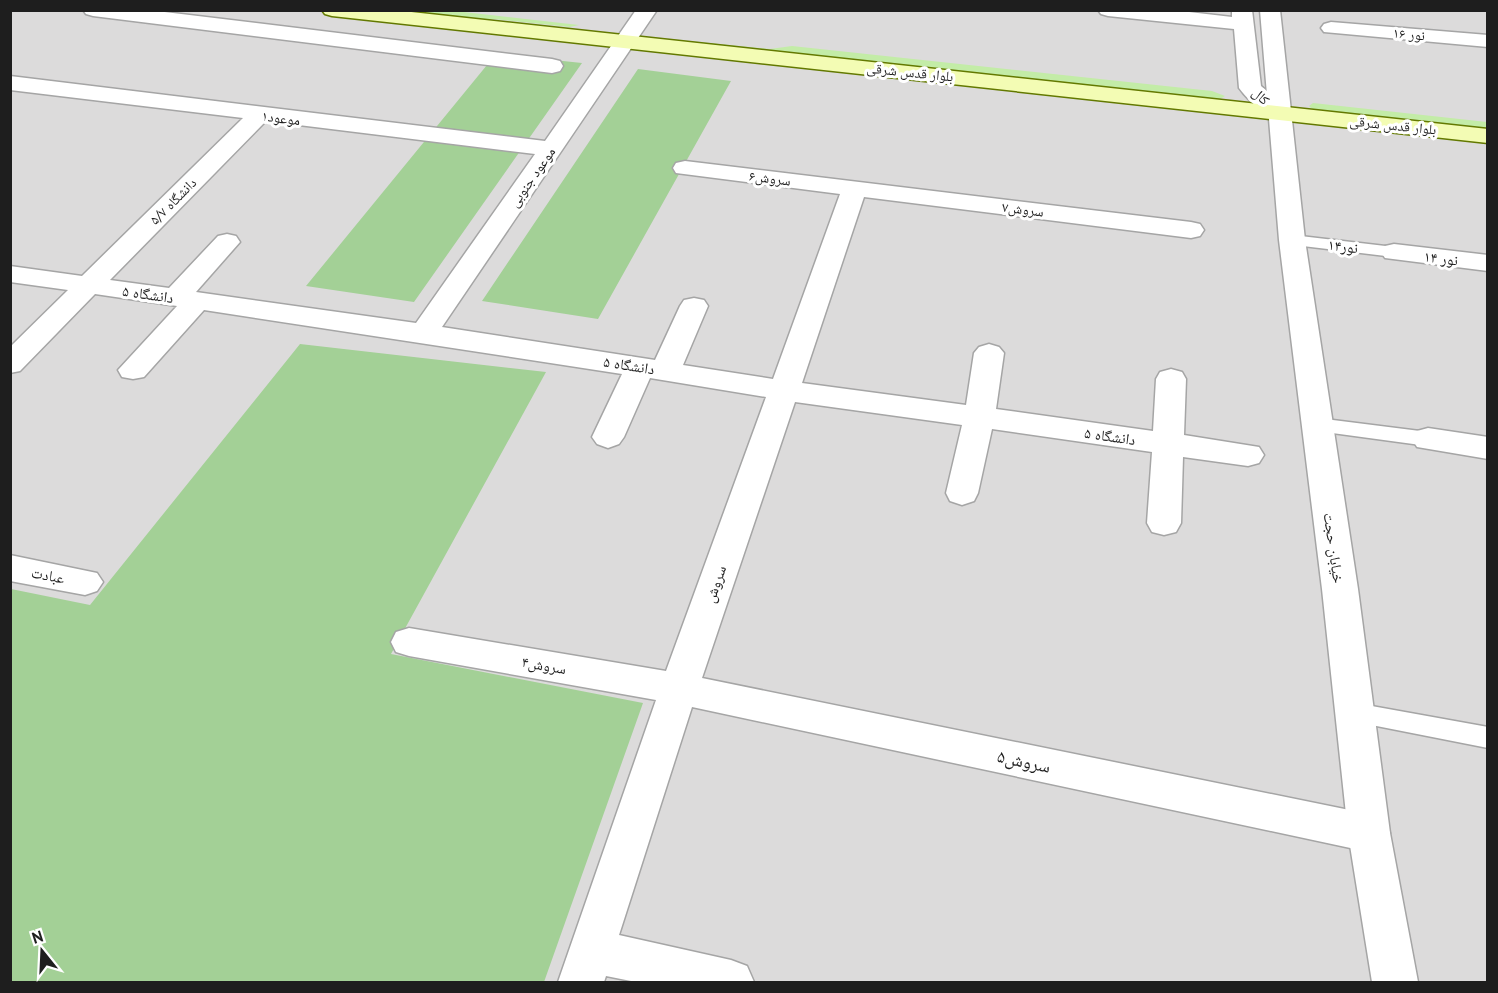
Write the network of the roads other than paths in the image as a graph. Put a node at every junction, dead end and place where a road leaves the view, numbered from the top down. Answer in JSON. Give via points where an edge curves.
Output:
{"nodes":[{"id":1,"x":93,"y":10,"type":"edge"},
{"id":2,"x":289,"y":10,"type":"edge"},
{"id":3,"x":333,"y":10,"type":"edge"},
{"id":4,"x":1108,"y":10,"type":"edge"},
{"id":5,"x":1270,"y":10,"type":"edge"},
{"id":6,"x":1243,"y":17,"type":"edge"},
{"id":7,"x":638,"y":24,"type":"edge"},
{"id":8,"x":1332,"y":28,"type":"dead end"},
{"id":9,"x":268,"y":32,"type":"junction"},
{"id":10,"x":1488,"y":40,"type":"edge"},
{"id":11,"x":552,"y":66,"type":"dead end"},
{"id":12,"x":10,"y":83,"type":"edge"},
{"id":13,"x":1226,"y":86,"type":"dead end"},
{"id":14,"x":1250,"y":88,"type":"junction"},
{"id":15,"x":1285,"y":99,"type":"junction"},
{"id":16,"x":259,"y":115,"type":"junction"},
{"id":17,"x":1488,"y":136,"type":"edge"},
{"id":18,"x":551,"y":149,"type":"junction"},
{"id":19,"x":685,"y":168,"type":"dead end"},
{"id":20,"x":855,"y":188,"type":"junction"},
{"id":21,"x":1191,"y":230,"type":"dead end"},
{"id":22,"x":1292,"y":240,"type":"junction"},
{"id":23,"x":227,"y":242,"type":"dead end"},
{"id":24,"x":1394,"y":252,"type":"joint"},
{"id":25,"x":1488,"y":263,"type":"edge"},
{"id":26,"x":10,"y":274,"type":"edge"},
{"id":27,"x":87,"y":286,"type":"junction"},
{"id":28,"x":186,"y":300,"type":"junction"},
{"id":29,"x":694,"y":306,"type":"dead end"},
{"id":30,"x":424,"y":333,"type":"junction"},
{"id":31,"x":989,"y":354,"type":"dead end"},
{"id":32,"x":10,"y":364,"type":"edge"},
{"id":33,"x":652,"y":369,"type":"junction"},
{"id":34,"x":132,"y":370,"type":"dead end"},
{"id":35,"x":1171,"y":379,"type":"dead end"},
{"id":36,"x":783,"y":390,"type":"junction"},
{"id":37,"x":979,"y":417,"type":"junction"},
{"id":38,"x":1317,"y":425,"type":"junction"},
{"id":39,"x":608,"y":436,"type":"dead end"},
{"id":40,"x":1428,"y":439,"type":"joint"},
{"id":41,"x":1167,"y":444,"type":"junction"},
{"id":42,"x":1488,"y":448,"type":"edge"},
{"id":43,"x":1248,"y":455,"type":"dead end"},
{"id":44,"x":962,"y":493,"type":"dead end"},
{"id":45,"x":1164,"y":523,"type":"dead end"},
{"id":46,"x":10,"y":568,"type":"edge"},
{"id":47,"x":85,"y":582,"type":"dead end"},
{"id":48,"x":409,"y":642,"type":"dead end"},
{"id":49,"x":679,"y":689,"type":"junction"},
{"id":50,"x":1355,"y":713,"type":"junction"},
{"id":51,"x":1488,"y":738,"type":"edge"},
{"id":52,"x":1368,"y":833,"type":"junction"},
{"id":53,"x":586,"y":967,"type":"edge"},
{"id":54,"x":731,"y":982,"type":"edge"},
{"id":55,"x":1395,"y":982,"type":"edge"}],
"edges":[{"from":1,"to":9,"type":"street"},
{"from":2,"to":9,"type":"street"},
{"from":3,"to":7,"type":"main road","name":"بلوار قدس شرقی"},
{"from":4,"to":6,"type":"street"},
{"from":5,"to":15,"type":"street","name":"کال"},
{"from":6,"to":14,"type":"street","name":"کال"},
{"from":7,"to":15,"type":"main road","name":"بلوار قدس شرقی"},
{"from":7,"to":18,"type":"street","name":"موعود جنوبی"},
{"from":8,"to":10,"type":"street","name":"نور ۱۶"},
{"from":9,"to":11,"type":"street"},
{"from":12,"to":16,"type":"street","name":"موعود۱"},
{"from":13,"to":14,"type":"main road"},
{"from":14,"to":15,"type":"street","name":"کال"},
{"from":15,"to":17,"type":"main road","name":"بلوار قدس شرقی"},
{"from":15,"to":22,"type":"street","name":"خیابان حجت"},
{"from":16,"to":18,"type":"street","name":"موعود۱"},
{"from":16,"to":27,"type":"street","name":"دانشگاه ۵/۷"},
{"from":18,"to":30,"type":"street","name":"موعود جنوبی"},
{"from":19,"to":20,"type":"street","name":"سروش۶"},
{"from":20,"to":21,"type":"street","name":"سروش۷"},
{"from":20,"to":36,"type":"street","name":"سروش"},
{"from":22,"to":24,"type":"lane","name":"نور۱۴"},
{"from":22,"to":38,"type":"street","name":"خیابان حجت"},
{"from":23,"to":28,"type":"street"},
{"from":24,"to":25,"type":"street","name":"نور ۱۴"},
{"from":26,"to":27,"type":"street","name":"دانشگاه ۵"},
{"from":27,"to":28,"type":"street","name":"دانشگاه ۵"},
{"from":27,"to":32,"type":"street","name":"دانشگاه ۵/۷"},
{"from":28,"to":30,"type":"street","name":"دانشگاه ۵"},
{"from":28,"to":34,"type":"street"},
{"from":29,"to":33,"type":"street"},
{"from":30,"to":33,"type":"street","name":"دانشگاه ۵"},
{"from":31,"to":37,"type":"street"},
{"from":33,"to":36,"type":"street","name":"دانشگاه ۵"},
{"from":33,"to":39,"type":"street"},
{"from":35,"to":41,"type":"street"},
{"from":36,"to":37,"type":"street","name":"دانشگاه ۵"},
{"from":36,"to":49,"type":"street","name":"سروش"},
{"from":37,"to":41,"type":"street","name":"دانشگاه ۵"},
{"from":37,"to":44,"type":"street"},
{"from":38,"to":40,"type":"lane"},
{"from":38,"to":50,"type":"street","name":"خیابان حجت"},
{"from":40,"to":42,"type":"street"},
{"from":41,"to":43,"type":"street","name":"دانشگاه ۵"},
{"from":41,"to":45,"type":"street"},
{"from":46,"to":47,"type":"street","name":"عبادت"},
{"from":48,"to":49,"type":"street","name":"سروش۴"},
{"from":49,"to":52,"type":"street","name":"سروش۵"},
{"from":49,"to":53,"type":"street","name":"سروش"},
{"from":50,"to":51,"type":"lane"},
{"from":50,"to":52,"type":"street","name":"خیابان حجت"},
{"from":52,"to":55,"type":"street","name":"خیابان حجت"},
{"from":53,"to":54,"type":"street"}]}
